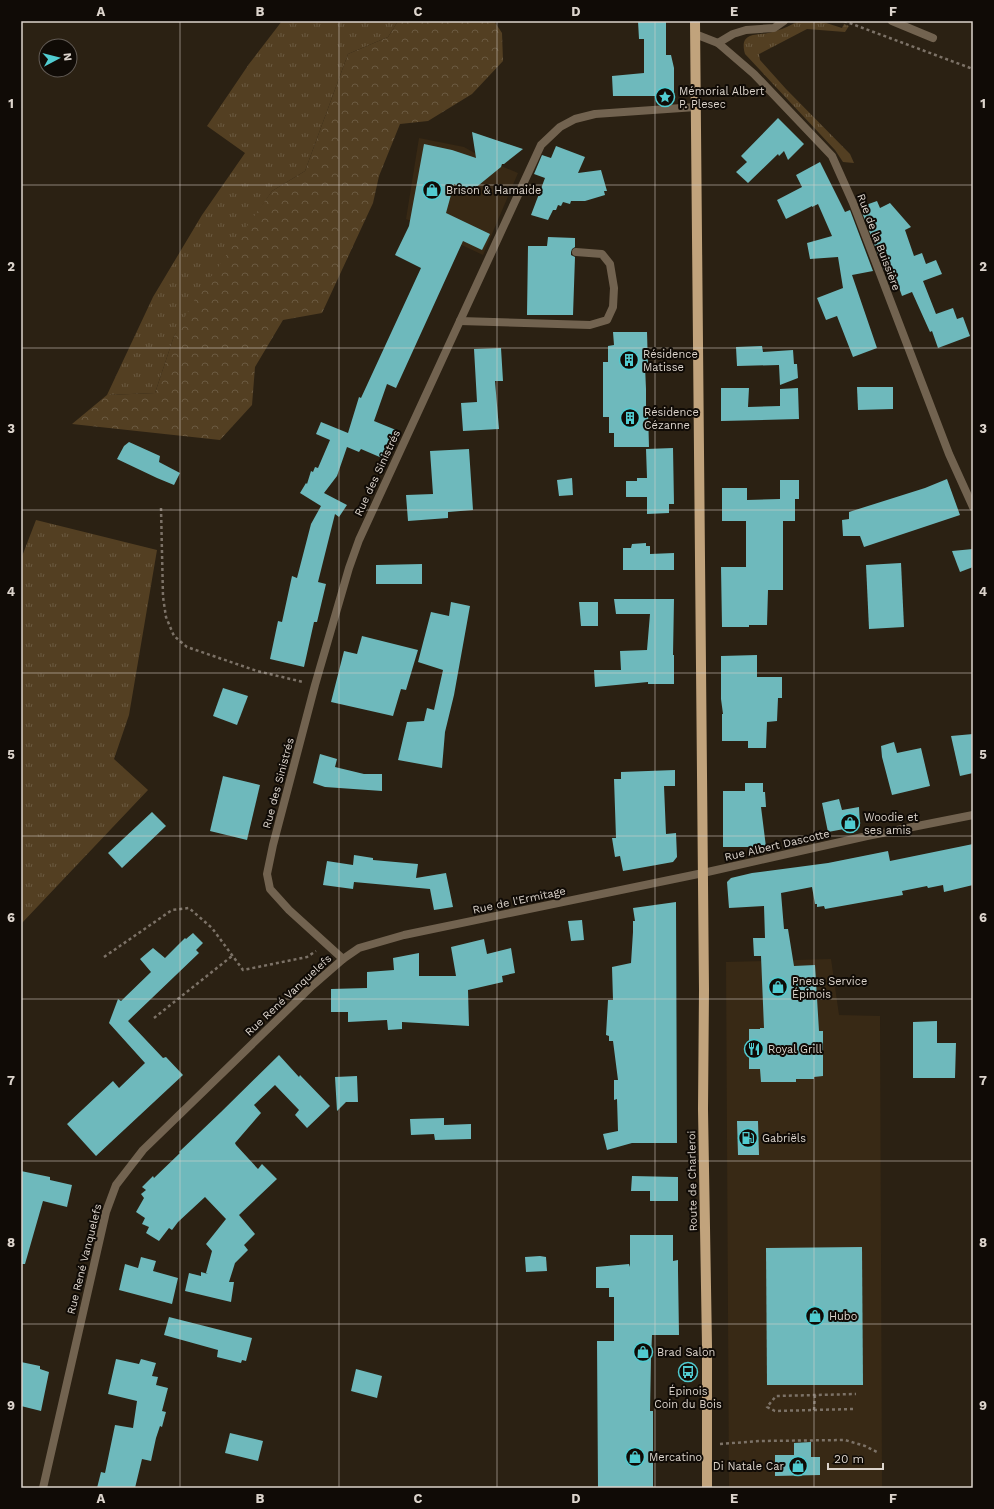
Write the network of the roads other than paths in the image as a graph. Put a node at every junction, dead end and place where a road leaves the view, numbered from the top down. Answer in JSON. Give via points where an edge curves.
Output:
{"nodes":[{"id":1,"x":695,"y":21,"type":"edge"},
{"id":2,"x":784,"y":21,"type":"edge"},
{"id":3,"x":892,"y":21,"type":"edge"},
{"id":4,"x":695,"y":34,"type":"junction"},
{"id":5,"x":933,"y":38,"type":"dead end"},
{"id":6,"x":718,"y":43,"type":"junction"},
{"id":7,"x":696,"y":107,"type":"junction"},
{"id":8,"x":576,"y":252,"type":"dead end"},
{"id":9,"x":460,"y":321,"type":"junction"},
{"id":10,"x":973,"y":507,"type":"edge"},
{"id":11,"x":973,"y":815,"type":"edge"},
{"id":12,"x":703,"y":873,"type":"junction"},
{"id":13,"x":343,"y":959,"type":"junction"},
{"id":14,"x":43,"y":1488,"type":"edge"},
{"id":15,"x":707,"y":1488,"type":"edge"}],
"edges":[{"from":1,"to":4,"type":"main road","name":"Route de Charleroi"},
{"from":2,"to":6,"type":"street","via":[[774,28],[746,30],[733,34]]},
{"from":3,"to":5,"type":"street"},
{"from":4,"to":6,"type":"street","name":"Rue de la Buissière"},
{"from":4,"to":7,"type":"main road","name":"Route de Charleroi"},
{"from":6,"to":10,"type":"street","name":"Rue de la Buissière","via":[[754,74],[832,156],[853,203],[949,454]]},
{"from":7,"to":9,"type":"street","name":"Rue des Sinistrés","via":[[595,114],[575,119],[560,127],[541,145]]},
{"from":7,"to":12,"type":"main road","name":"Route de Charleroi"},
{"from":8,"to":9,"type":"street","via":[[602,254],[610,264],[614,288],[613,306],[607,320],[590,325]]},
{"from":9,"to":13,"type":"street","name":"Rue des Sinistrés","via":[[359,540],[349,568],[315,685],[267,874],[270,889],[289,910]]},
{"from":11,"to":12,"type":"street","name":"Rue Albert Dascotte"},
{"from":12,"to":13,"type":"street","name":"Rue de l'Ermitage","via":[[404,935],[359,948]]},
{"from":12,"to":15,"type":"main road","name":"Route de Charleroi"},
{"from":13,"to":14,"type":"street","name":"Rue René Vanquelefs","via":[[143,1150],[116,1185],[104,1217]]}]}
